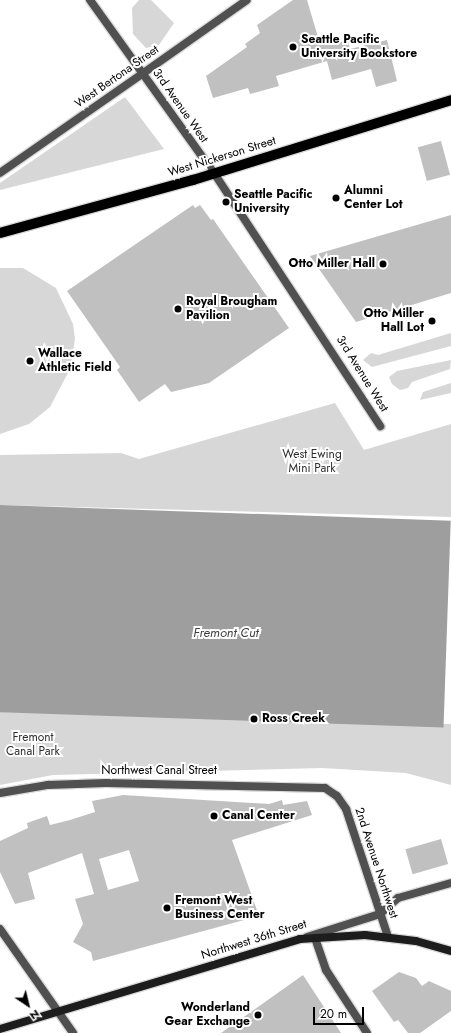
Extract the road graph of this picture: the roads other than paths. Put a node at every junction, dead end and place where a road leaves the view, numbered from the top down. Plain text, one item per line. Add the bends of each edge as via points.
1 (90, 0) edge
2 (247, 0) edge
3 (142, 74) junction
4 (451, 100) edge
5 (0, 173) edge
6 (214, 173) junction
7 (0, 233) edge
8 (380, 426) dead end
9 (318, 786) joint
10 (0, 793) edge
11 (451, 883) edge
12 (380, 914) junction
13 (0, 929) edge
14 (388, 937) junction
15 (315, 938) junction
16 (300, 939) junction
17 (451, 951) edge
18 (58, 1011) junction
19 (0, 1029) edge
20 (73, 1033) edge
21 (367, 1033) edge

1 - 3 street, 3rd Avenue West
2 - 3 street, West Bertona Street
3 - 5 street, West Bertona Street
3 - 6 street, 3rd Avenue West
4 - 6 main road, West Nickerson Street
6 - 7 main road, West Nickerson Street
6 - 8 street, 3rd Avenue West
9 - 10 street, Northwest Canal Street via 100,783 48,785
9 - 12 street, 2nd Avenue Northwest via 334,794 346,808
11 - 12 street, Northwest 36th Street via 398,898
12 - 14 street, 2nd Avenue Northwest
12 - 16 street, Northwest 36th Street
13 - 18 street
14 - 15 main road
14 - 17 main road
15 - 16 main road
15 - 21 street via 326,970
16 - 18 main road, Northwest 36th Street
18 - 19 main road, Northwest 36th Street
18 - 20 street

